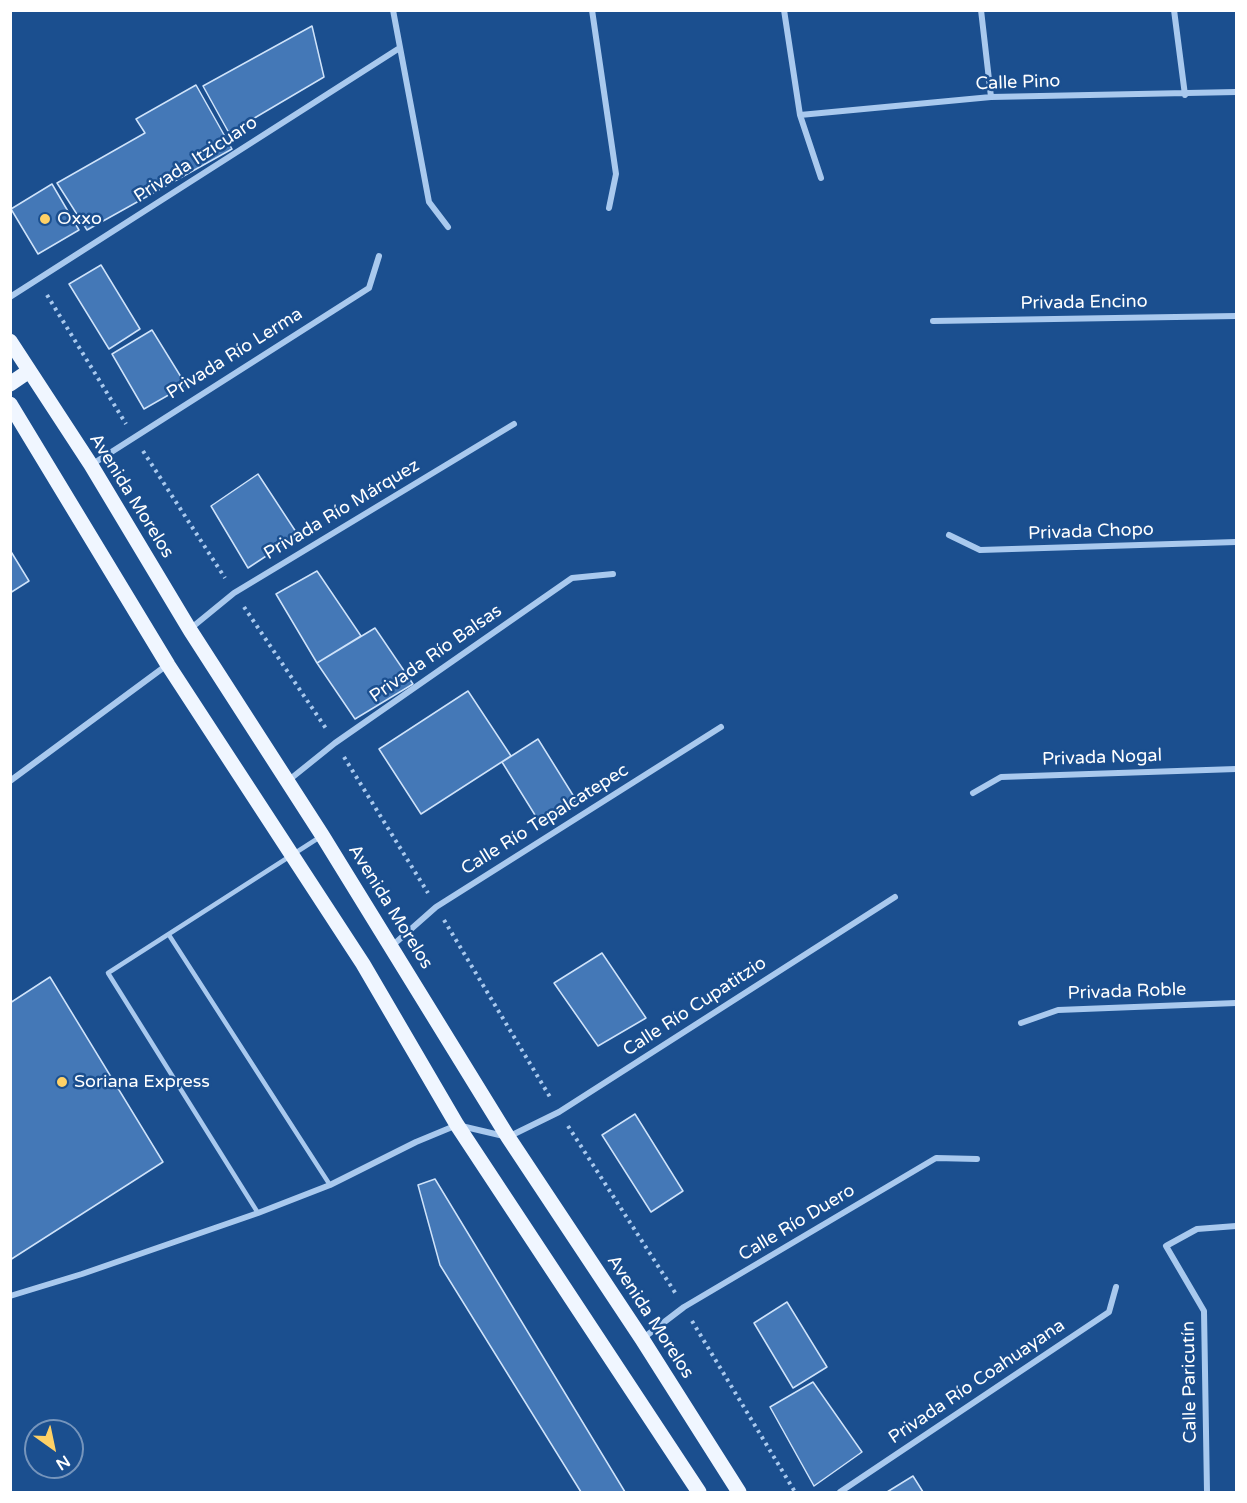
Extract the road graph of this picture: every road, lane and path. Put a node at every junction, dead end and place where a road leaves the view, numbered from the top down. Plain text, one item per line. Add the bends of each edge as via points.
1 (393, 10) edge
2 (592, 10) edge
3 (784, 10) edge
4 (981, 10) edge
5 (1174, 10) edge
6 (398, 49) junction
7 (1236, 92) edge
8 (1185, 95) junction
9 (991, 97) junction
10 (800, 115) junction
11 (821, 178) dead end
12 (609, 208) dead end
13 (448, 227) dead end
14 (379, 256) dead end
15 (37, 279) junction
16 (10, 297) edge
17 (1236, 316) edge
18 (933, 321) dead end
19 (10, 341) edge
20 (29, 371) junction
21 (10, 384) edge
22 (10, 404) edge
23 (514, 424) dead end
24 (133, 435) junction
25 (91, 465) junction
26 (949, 535) dead end
27 (1236, 542) edge
28 (613, 574) dead end
29 (234, 593) junction
30 (190, 630) junction
31 (168, 665) junction
32 (721, 727) dead end
33 (335, 743) junction
34 (1236, 769) edge
35 (10, 781) edge
36 (286, 782) junction
37 (973, 793) dead end
38 (322, 835) junction
39 (294, 855) junction
40 (895, 897) dead end
41 (436, 906) junction
42 (169, 935) junction
43 (391, 946) junction
44 (1236, 1003) edge
45 (1021, 1023) dead end
46 (559, 1112) junction
47 (457, 1125) junction
48 (508, 1137) junction
49 (977, 1159) dead end
50 (330, 1185) junction
51 (258, 1213) junction
52 (1236, 1226) edge
53 (1116, 1287) dead end
54 (10, 1296) edge
55 (684, 1307) junction
56 (642, 1339) junction
57 (699, 1492) edge
58 (739, 1492) edge
59 (795, 1492) edge
60 (840, 1492) edge
61 (1207, 1492) edge

1 - 6 street
2 - 12 street via 616,174
3 - 10 street
4 - 9 street
5 - 8 street
6 - 13 street via 429,202
6 - 15 street, Privada Itzicuaro
7 - 8 street, Calle Pino
8 - 9 street, Calle Pino
9 - 10 street, Calle Pino
10 - 11 street
14 - 24 street, Privada Río Lerma via 369,288
15 - 16 street, Privada Itzicuaro
15 - 24 path
17 - 18 street, Privada Encino
19 - 20 main road, Avenida Morelos
20 - 21 main road
20 - 25 main road, Avenida Morelos
22 - 31 main road
23 - 29 street, Privada Río Márquez
24 - 25 street, Privada Río Lerma
24 - 29 path
25 - 30 main road, Avenida Morelos
26 - 27 street, Privada Chopo via 980,550
28 - 33 street, Privada Río Balsas via 572,578
29 - 30 street, Privada Río Márquez
29 - 33 path
30 - 36 main road, Avenida Morelos
31 - 35 street
31 - 39 main road
32 - 41 street, Calle Río Tepalcatepec
33 - 36 street, Privada Río Balsas
33 - 41 path
34 - 37 street, Privada Nogal via 1001,777
36 - 38 main road, Avenida Morelos
38 - 39 lane
38 - 43 main road, Avenida Morelos
39 - 42 lane
39 - 47 main road
40 - 46 street, Calle Río Cupatitzio
41 - 43 street, Calle Río Tepalcatepec
41 - 46 path
42 - 50 lane
42 - 51 lane via 108,973
43 - 48 main road, Avenida Morelos
44 - 45 street, Privada Roble via 1058,1010
46 - 48 street, Calle Río Cupatitzio
46 - 55 path
47 - 48 street
47 - 50 street
47 - 57 main road
48 - 56 main road, Avenida Morelos
49 - 55 street, Calle Río Duero via 936,1158
50 - 51 street
51 - 54 street
52 - 61 street, Calle Paricutín via 1197,1229 1166,1246 1204,1311
53 - 60 street, Privada Río Coahuayana via 1109,1312
55 - 56 street, Calle Río Duero
55 - 59 path
56 - 58 main road, Avenida Morelos

